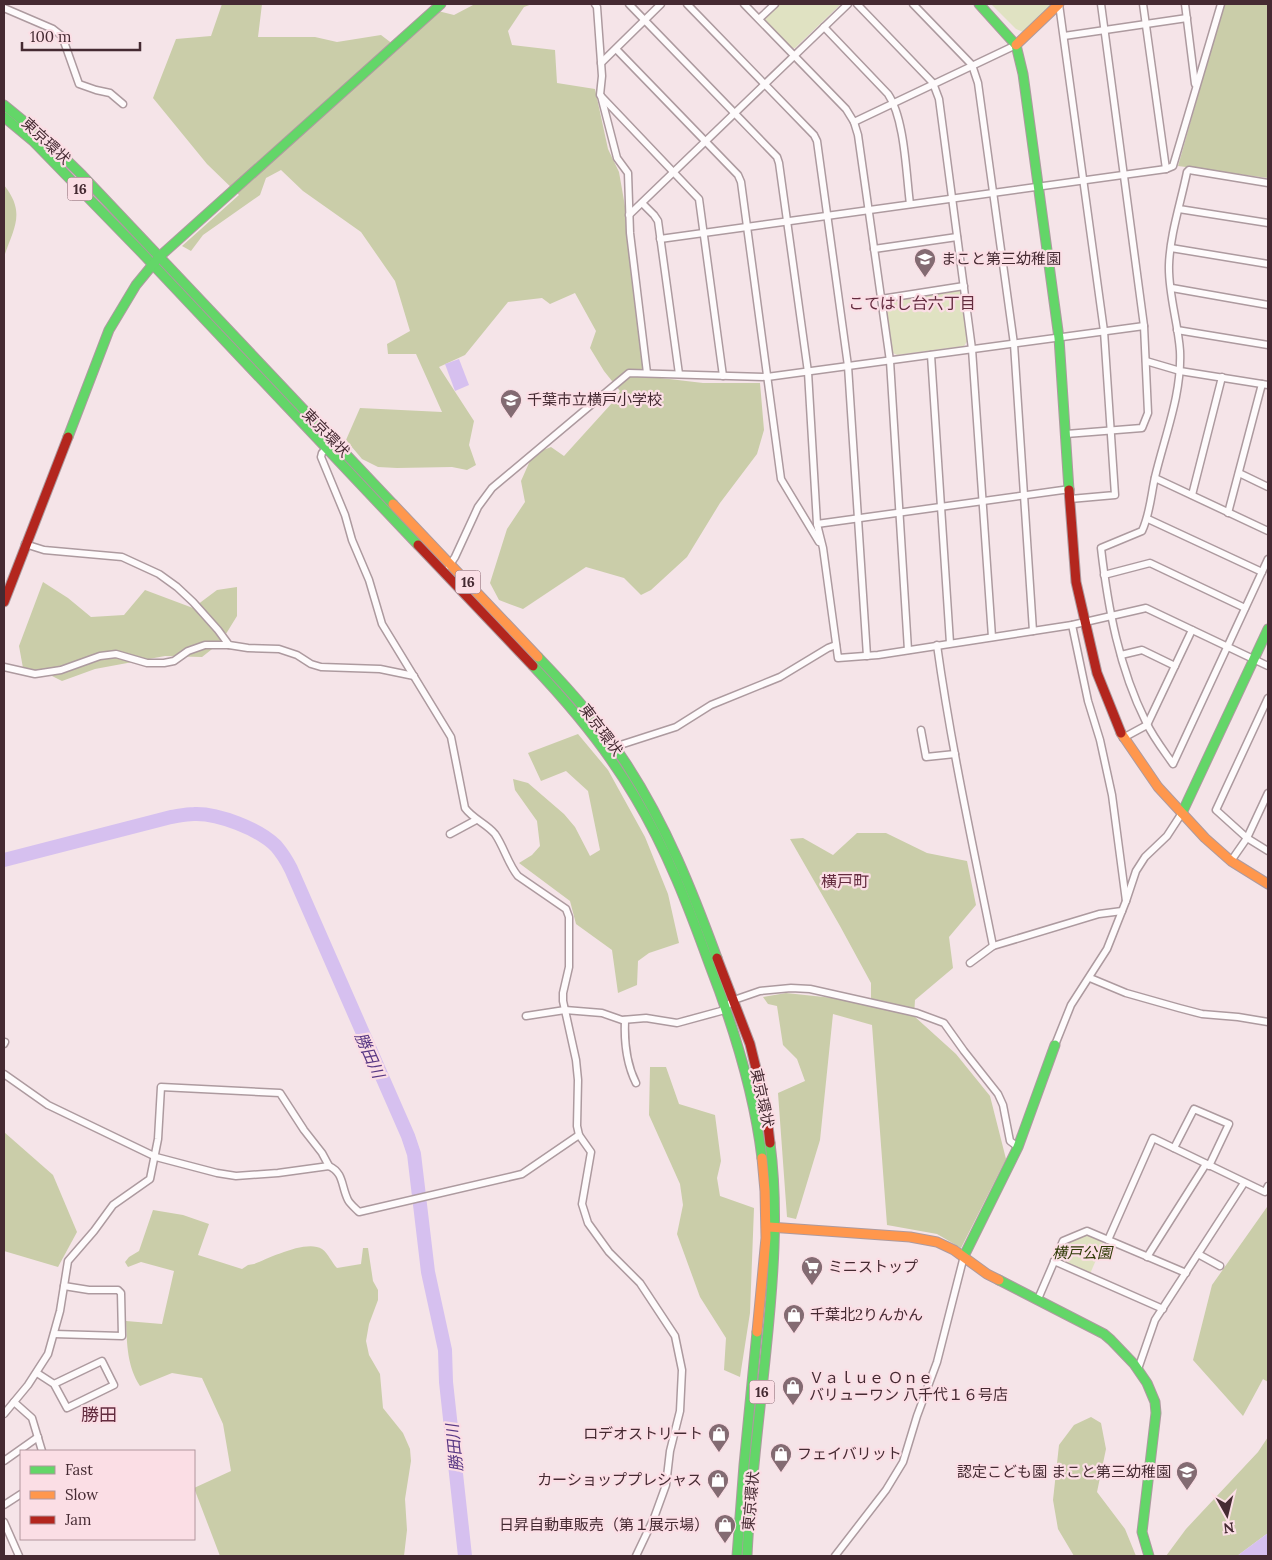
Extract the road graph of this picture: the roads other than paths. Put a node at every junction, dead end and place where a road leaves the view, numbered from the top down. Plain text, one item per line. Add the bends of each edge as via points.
1 (441, 4) edge
2 (595, 4) edge
3 (630, 4) edge
4 (661, 4) edge
5 (687, 4) edge
6 (744, 4) edge
7 (775, 4) edge
8 (848, 4) edge
9 (857, 4) edge
10 (913, 4) edge
11 (979, 4) edge
12 (1059, 4) edge
13 (1100, 4) edge
14 (1143, 4) edge
15 (1185, 4) edge
16 (1221, 4) edge
17 (4, 8) edge
18 (1187, 18) junction
19 (759, 19) junction
20 (645, 20) junction
21 (1146, 24) junction
22 (824, 27) junction
23 (1104, 30) junction
24 (1064, 36) junction
25 (1016, 45) junction
26 (616, 49) junction
27 (794, 56) junction
28 (601, 63) junction
29 (972, 65) junction
30 (933, 83) junction
31 (764, 84) junction
32 (1196, 88) junction
33 (600, 94) junction
34 (894, 103) junction
35 (123, 104) dead end
36 (4, 105) edge
37 (735, 112) junction
38 (4, 117) edge
39 (854, 122) junction
40 (705, 141) junction
41 (1166, 169) junction
42 (674, 172) junction
43 (1124, 175) junction
44 (1083, 180) junction
45 (1268, 183) edge
46 (1038, 187) junction
47 (993, 193) junction
48 (951, 198) junction
49 (642, 203) junction
50 (910, 204) junction
51 (1179, 209) junction
52 (869, 210) junction
53 (629, 215) junction
54 (828, 216) junction
55 (787, 221) junction
56 (1268, 224) edge
57 (747, 227) junction
58 (704, 233) junction
59 (956, 237) junction
60 (660, 239) junction
61 (1171, 248) junction
62 (874, 249) junction
63 (160, 257) junction
64 (1268, 264) edge
65 (152, 265) junction
66 (964, 286) junction
67 (1172, 288) junction
68 (881, 299) junction
69 (1268, 304) edge
70 (1144, 326) junction
71 (1177, 330) junction
72 (1104, 332) junction
73 (1059, 338) junction
74 (1014, 344) junction
75 (1268, 345) edge
76 (972, 349) junction
77 (932, 355) junction
78 (890, 361) junction
79 (1146, 361) junction
80 (848, 366) junction
81 (1180, 371) junction
82 (808, 372) junction
83 (647, 373) junction
84 (679, 374) junction
85 (723, 376) junction
86 (767, 377) junction
87 (1222, 378) junction
88 (1265, 385) edge
89 (1111, 430) junction
90 (1066, 434) junction
91 (334, 441) junction
92 (327, 448) junction
93 (1239, 473) junction
94 (1155, 478) junction
95 (1268, 487) edge
96 (1070, 494) junction
97 (1192, 495) junction
98 (1024, 496) junction
99 (982, 501) junction
100 (942, 507) junction
101 (900, 513) junction
102 (1228, 513) junction
103 (859, 518) junction
104 (1148, 519) junction
105 (817, 524) junction
106 (1268, 531) edge
107 (25, 544) junction
108 (823, 548) junction
109 (1268, 559) edge
110 (451, 564) junction
111 (444, 571) junction
112 (1262, 572) junction
113 (1104, 575) junction
114 (4, 602) edge
115 (1246, 608) junction
116 (1111, 616) junction
117 (1085, 622) junction
118 (1072, 625) junction
119 (1192, 630) junction
120 (1268, 630) edge
121 (1033, 631) junction
122 (992, 637) junction
123 (836, 644) junction
124 (950, 644) junction
125 (937, 645) junction
126 (229, 646) junction
127 (1228, 646) junction
128 (908, 650) junction
129 (1120, 655) junction
130 (867, 656) junction
131 (1254, 659) junction
132 (1175, 666) junction
133 (1268, 666) edge
134 (4, 668) edge
135 (414, 676) junction
136 (1268, 698) edge
137 (1147, 724) junction
138 (921, 730) dead end
139 (1123, 738) junction
140 (614, 747) junction
141 (955, 754) junction
142 (1268, 792) edge
143 (1182, 813) junction
144 (476, 820) junction
145 (450, 834) dead end
146 (1247, 838) junction
147 (1268, 851) edge
148 (1231, 861) junction
149 (1268, 884) edge
150 (1126, 901) junction
151 (1122, 911) junction
152 (994, 946) junction
153 (970, 963) dead end
154 (1090, 978) junction
155 (734, 1000) junction
156 (726, 1007) junction
157 (565, 1010) junction
158 (526, 1016) dead end
159 (625, 1020) junction
160 (1268, 1022) edge
161 (1055, 1045) joint
162 (4, 1074) edge
163 (636, 1083) dead end
164 (580, 1134) junction
165 (1018, 1147) junction
166 (1174, 1148) junction
167 (156, 1157) junction
168 (1208, 1165) junction
169 (329, 1166) junction
170 (1244, 1183) junction
171 (1268, 1186) edge
172 (766, 1227) junction
173 (776, 1227) junction
174 (1108, 1240) junction
175 (1198, 1254) junction
176 (964, 1256) junction
177 (1147, 1256) junction
178 (1054, 1261) junction
179 (1220, 1266) dead end
180 (1186, 1273) junction
181 (64, 1286) junction
182 (1038, 1300) junction
183 (1163, 1309) junction
184 (54, 1334) junction
185 (1138, 1369) junction
186 (37, 1373) junction
187 (54, 1384) junction
188 (14, 1402) junction
189 (4, 1414) edge
190 (38, 1437) junction
191 (42, 1450) edge
192 (4, 1461) edge
193 (20, 1495) edge
194 (4, 1505) edge
195 (4, 1522) edge
196 (19, 1556) edge
197 (636, 1556) edge
198 (737, 1556) edge
199 (746, 1556) edge
200 (835, 1556) edge
201 (1149, 1556) edge

1 - 63 main road
2 - 28 street
3 - 20 street
4 - 20 street
5 - 31 street
6 - 19 street
7 - 19 street
8 - 22 street
9 - 30 street
10 - 29 street
11 - 25 main road
12 - 24 street
12 - 25 main road
13 - 23 street
14 - 21 street
15 - 18 street
16 - 32 street
17 - 35 street via 62,36 79,84 110,93
18 - 21 street
18 - 32 street
19 - 27 street
20 - 26 street
20 - 37 street
21 - 23 street
21 - 41 street
22 - 27 street
22 - 34 street
23 - 24 street
23 - 43 street
24 - 44 street
25 - 29 street
25 - 46 main road
26 - 28 street
26 - 40 street
27 - 31 street
27 - 39 street via 846,109
28 - 33 street
29 - 30 street
29 - 47 street via 978,83
30 - 34 street
30 - 48 street via 939,99
31 - 37 street
31 - 54 street via 817,141
32 - 41 street via 1173,166
33 - 42 street
33 - 53 street via 617,158 628,173
34 - 39 street
34 - 50 street
36 - 63 main road, 東京環状 / 16 via 82,175
37 - 40 street
37 - 55 street via 780,163
38 - 65 main road, 東京環状 / 16 via 33,141
39 - 52 street
40 - 42 street
40 - 57 street via 738,175
41 - 43 street
42 - 49 street
42 - 58 street via 699,199
43 - 44 street
43 - 70 street
44 - 46 street
44 - 72 street
45 - 51 street via 1190,170
46 - 47 street
46 - 73 main road
47 - 48 street
47 - 74 street
48 - 50 street
48 - 59 street
49 - 53 street
49 - 60 street via 658,221
50 - 52 street
51 - 56 street
51 - 61 street
52 - 54 street
52 - 62 street
53 - 83 street
54 - 55 street
54 - 80 street
55 - 57 street
55 - 82 street
57 - 58 street
57 - 86 street
58 - 60 street
58 - 85 street
59 - 62 street
59 - 66 street
60 - 84 street
61 - 64 street
61 - 67 street
62 - 68 street
63 - 65 main road
63 - 91 main road, 東京環状 / 16
65 - 92 main road, 東京環状 / 16
65 - 107 main road via 109,330
66 - 68 street
66 - 76 street
67 - 69 street
67 - 71 street
68 - 78 street
70 - 72 street
70 - 79 street
71 - 75 street
71 - 81 street
72 - 73 street
72 - 89 street
73 - 74 street
73 - 90 main road
74 - 76 street
74 - 98 street
76 - 77 street
76 - 99 street
77 - 78 street
77 - 100 street
78 - 80 street
78 - 101 street
79 - 81 street
79 - 89 street via 1148,413 1142,428
80 - 82 street
80 - 103 street
81 - 87 street
81 - 94 street
82 - 86 street
82 - 105 street
83 - 84 street
83 - 110 street via 629,373 492,488 478,507
84 - 85 street
85 - 86 street
86 - 108 street via 781,479
87 - 88 street
87 - 97 street
88 - 93 street
89 - 90 street
89 - 96 street via 1115,496
90 - 96 main road
91 - 92 street
91 - 110 main road, 東京環状 / 16
92 - 111 main road, 東京環状 / 16
92 - 135 street via 321,457 369,580 382,624
93 - 95 street
93 - 102 street
94 - 97 street
94 - 104 street
96 - 98 street
96 - 117 main road via 1074,566
97 - 102 street
98 - 99 street
98 - 121 street
99 - 100 street
99 - 122 street
100 - 101 street
100 - 124 street
101 - 103 street
101 - 128 street
102 - 106 street
103 - 105 street
103 - 130 street
104 - 112 street
104 - 113 street via 1142,531 1101,548
105 - 108 street
107 - 114 main road
107 - 126 street via 44,550 122,556 159,574 193,602
108 - 123 street
109 - 112 street
110 - 111 street
110 - 140 main road, 東京環状 / 16 via 576,697
111 - 156 main road, 東京環状 / 16 via 568,703 613,761 680,885
112 - 115 street
113 - 115 street via 1150,563
113 - 116 street
115 - 127 street
116 - 117 street
116 - 119 street via 1146,608
116 - 129 street
117 - 118 street
117 - 139 main road via 1103,691
118 - 121 street
118 - 150 street via 1112,795
119 - 127 street
119 - 132 street
120 - 131 main road
121 - 122 street
122 - 124 street
123 - 130 street via 838,658
123 - 140 street via 780,677 711,705 676,727
124 - 125 street
125 - 128 street
125 - 141 street
126 - 134 street via 205,645 164,663 147,663 116,654 35,674
126 - 135 street via 279,649 321,667 380,669
127 - 131 street
127 - 137 street via 1173,764
128 - 130 street
129 - 132 street via 1142,650
129 - 137 street
131 - 133 street
131 - 143 main road
132 - 137 street
135 - 144 street via 451,737 465,808
136 - 146 street via 1216,810
137 - 139 street
138 - 141 street via 926,757
139 - 143 main road via 1158,787
140 - 155 main road, 東京環状 / 16 via 645,794 676,853
141 - 152 street
142 - 146 street
143 - 148 main road
143 - 150 street via 1167,836 1144,857
144 - 145 street
144 - 157 street via 495,834 518,876 566,909 569,917 569,967 563,993
146 - 147 street
146 - 148 street
148 - 149 main road
150 - 151 street
151 - 152 street via 1099,914
151 - 154 street via 1107,949
152 - 153 street
154 - 160 street via 1126,994 1194,1012
154 - 161 street via 1071,1005
155 - 156 street
155 - 165 street via 760,991 810,989 917,1013 944,1023 998,1094 1010,1141
155 - 173 main road, 東京環状 / 16 via 750,1044 766,1109 774,1171
156 - 159 street via 677,1024 646,1018
156 - 172 main road, 東京環状 / 16 via 748,1076 759,1126 765,1174
157 - 158 street
157 - 159 street via 602,1013
157 - 164 street via 576,1060 577,1126
159 - 163 street via 626,1057
161 - 165 main road
162 - 167 street via 48,1105
164 - 169 street via 522,1174 359,1212 348,1201 336,1169
164 - 197 street via 591,1152 582,1204 588,1223 609,1252 640,1284 674,1336 682,1370 680,1410 666,1485
165 - 176 main road
166 - 168 street
166 - 168 street via 1194,1109 1229,1124
166 - 174 street via 1153,1138
167 - 169 street via 236,1176 278,1174
167 - 169 street via 161,1087 280,1093
167 - 181 street via 150,1179 113,1205 68,1261
168 - 170 street
168 - 177 street
170 - 171 street via 1265,1192
170 - 175 street
172 - 173 main road
172 - 198 main road, 東京環状 / 16
173 - 176 main road via 910,1237 937,1242
173 - 199 main road, 東京環状 / 16
174 - 177 street
174 - 178 street via 1087,1231 1064,1241
175 - 179 street
175 - 180 street
176 - 182 main road via 987,1274
176 - 200 street via 937,1362 903,1462 886,1490
177 - 180 street
178 - 182 street
178 - 183 street
180 - 183 street
181 - 184 street
181 - 184 street via 118,1290 121,1293 122,1336
182 - 185 main road via 1104,1334
183 - 185 street via 1155,1320
184 - 186 street
185 - 201 main road via 1149,1386 1156,1417 1142,1532
186 - 187 street
186 - 188 street
187 - 187 street via 67,1408 114,1385 102,1362
188 - 189 street
188 - 190 street via 32,1418
190 - 191 street
190 - 192 street
193 - 194 street
195 - 196 street

